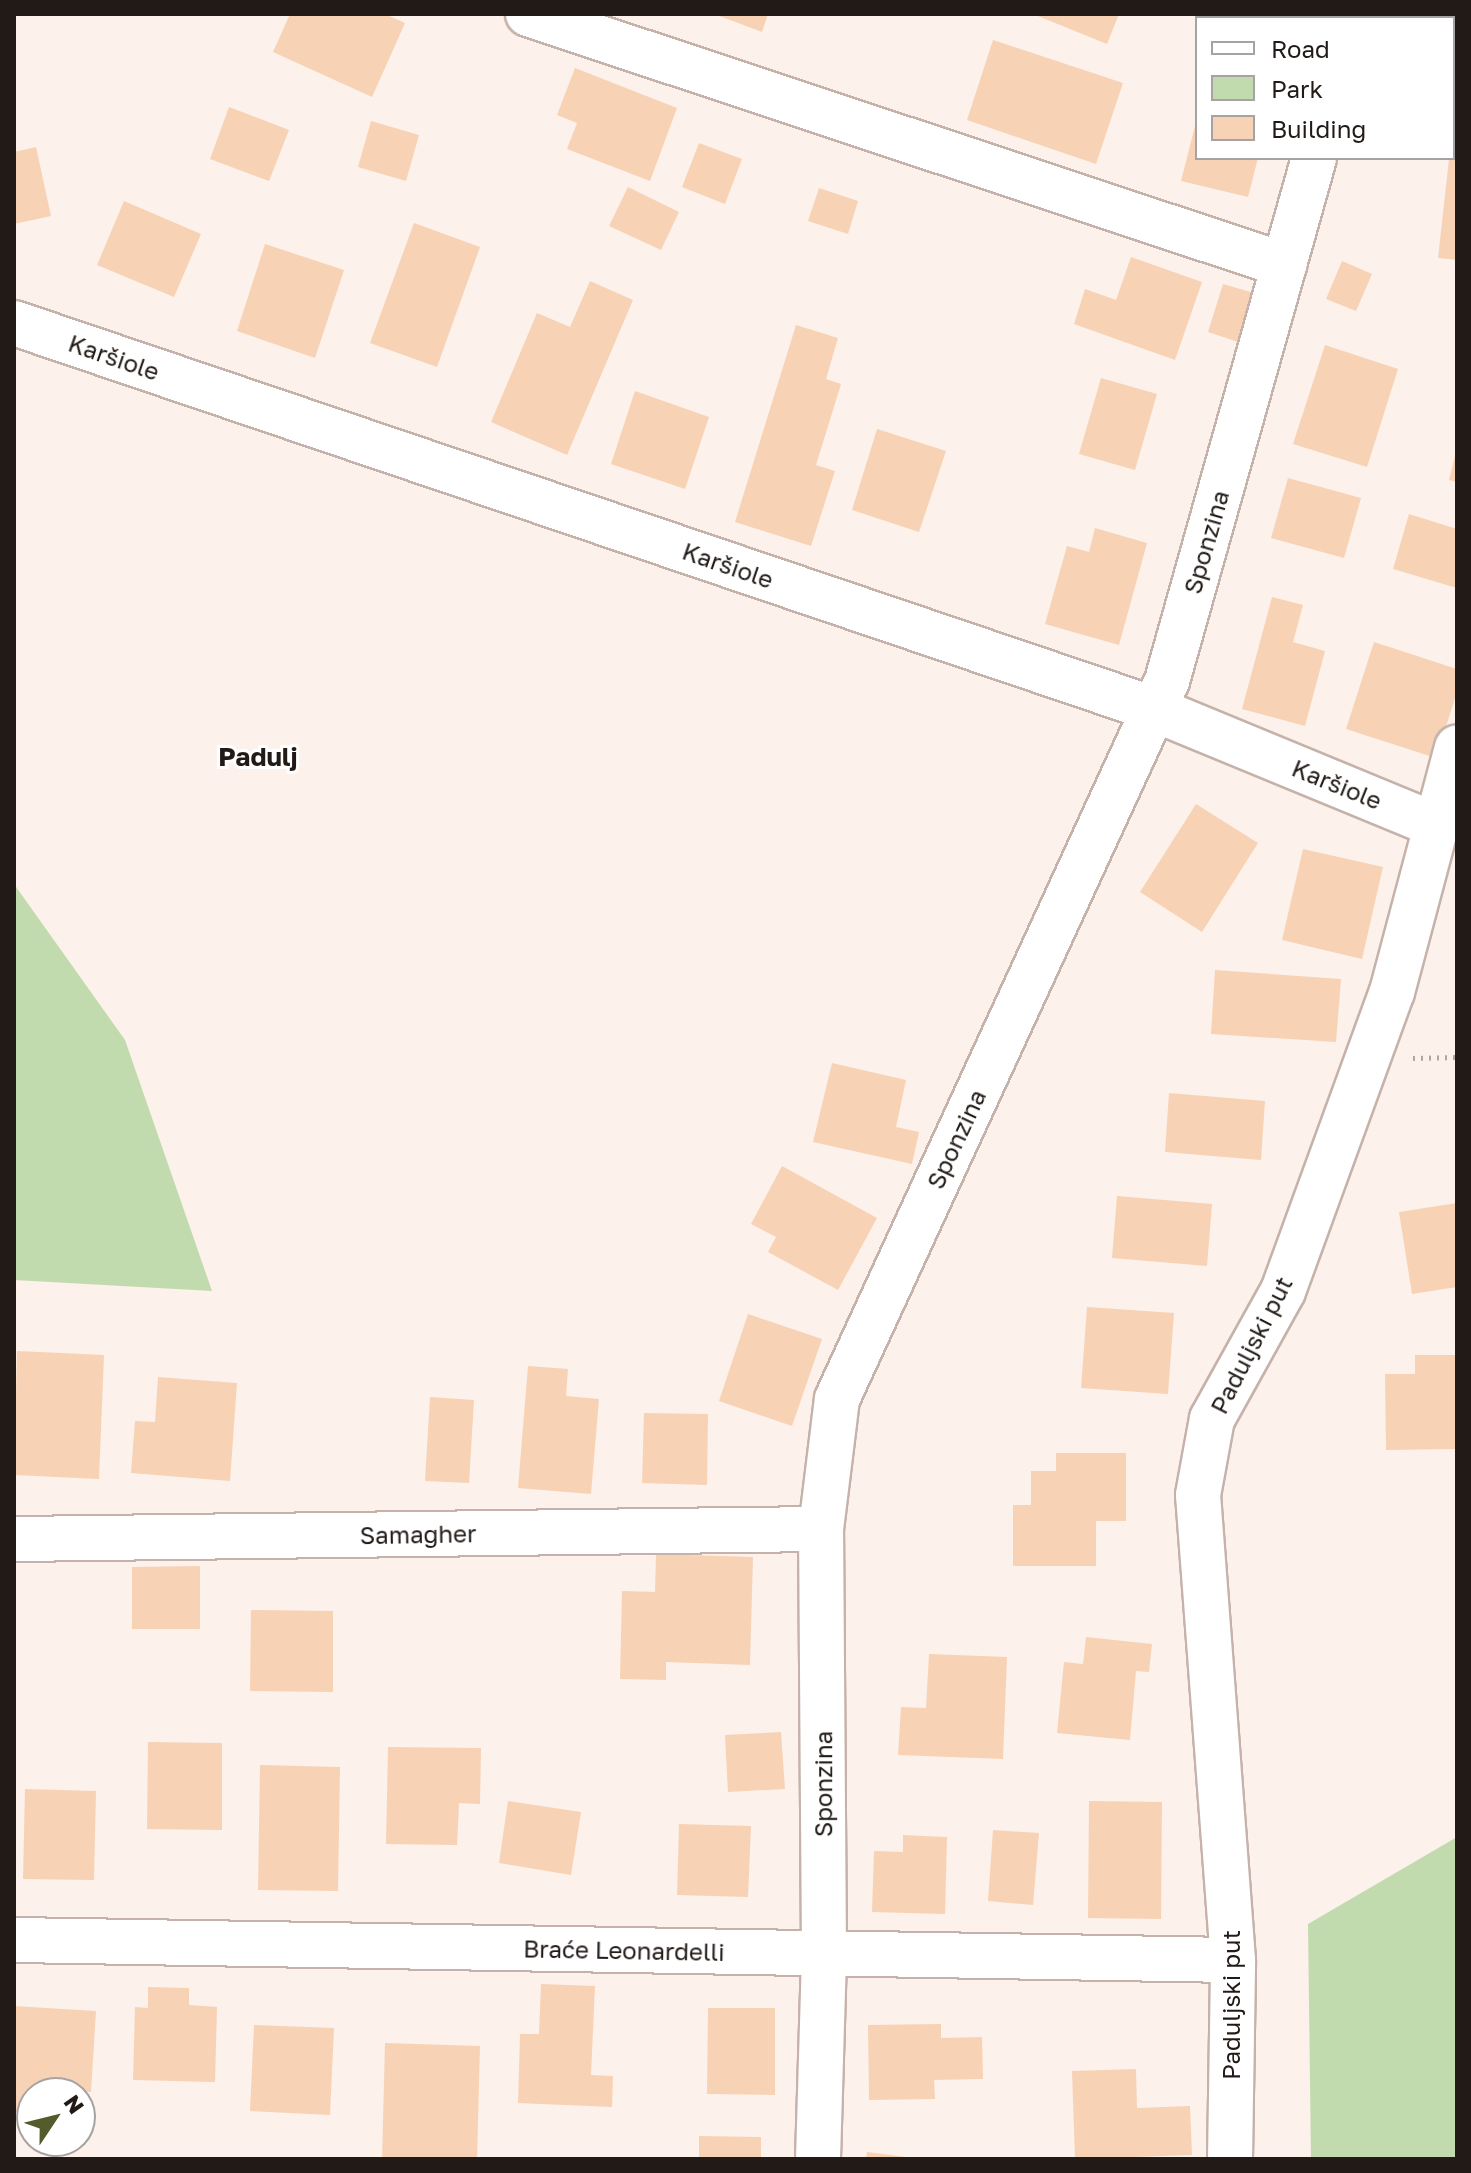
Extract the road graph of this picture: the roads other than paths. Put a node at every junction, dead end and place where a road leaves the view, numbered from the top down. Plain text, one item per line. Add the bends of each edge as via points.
1 (528, 14) edge
2 (1313, 160) edge
3 (1284, 265) junction
4 (14, 323) edge
5 (1154, 709) junction
6 (1457, 747) edge
7 (1435, 825) junction
8 (821, 1529) junction
9 (14, 1539) edge
10 (14, 1940) edge
11 (824, 1953) junction
12 (1233, 1960) junction
13 (818, 2159) edge
14 (1230, 2159) edge

1 - 3 street
2 - 3 street, Sponzina
3 - 5 street, Sponzina via 1167,681
4 - 5 street, Karšiole
5 - 7 street, Karšiole
5 - 8 street, Sponzina via 837,1399
6 - 7 street, Paduljski put
7 - 12 street, Paduljski put via 1392,992 1283,1291 1212,1419 1206,1449 1198,1495
8 - 9 street, Samagher
8 - 11 street, Sponzina
10 - 11 street, Braće Leonardelli
11 - 12 street, Braće Leonardelli
11 - 13 street, Sponzina
12 - 14 street, Paduljski put

